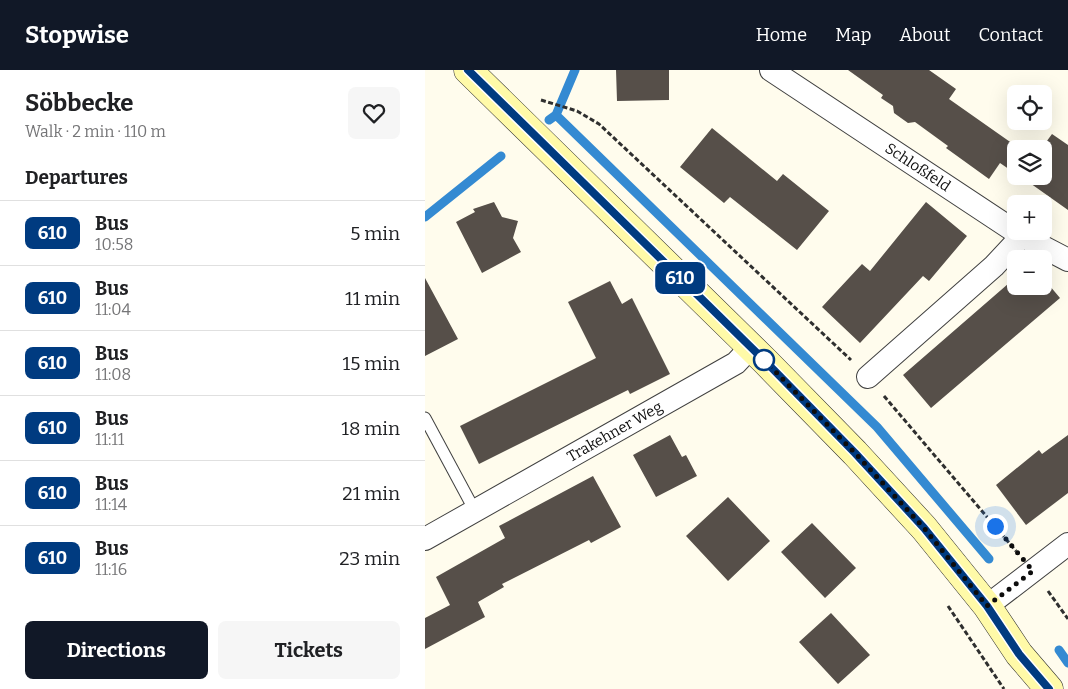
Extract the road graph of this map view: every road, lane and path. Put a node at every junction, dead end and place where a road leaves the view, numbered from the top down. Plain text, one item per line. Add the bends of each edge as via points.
1 (468, 70) edge
2 (771, 70) edge
3 (547, 101) dead end
4 (1007, 226) edge
5 (1018, 240) edge
6 (1030, 240) edge
7 (1068, 260) edge
8 (751, 347) junction
9 (868, 377) junction
10 (425, 418) edge
11 (475, 511) junction
12 (425, 538) edge
13 (1068, 544) edge
14 (1033, 571) junction
15 (987, 606) junction
16 (1068, 619) edge
17 (1049, 689) edge

1 - 8 street
2 - 4 street, Schloßfeld
3 - 9 path via 577,111 599,124
5 - 9 street via 994,266
6 - 7 street, Schloßfeld
8 - 11 street, Trakehner Weg via 737,363
8 - 15 street via 924,528
9 - 14 path
10 - 11 lane
11 - 12 street, Trakehner Weg
13 - 14 street
14 - 15 street
14 - 16 path
15 - 17 street via 1019,654

